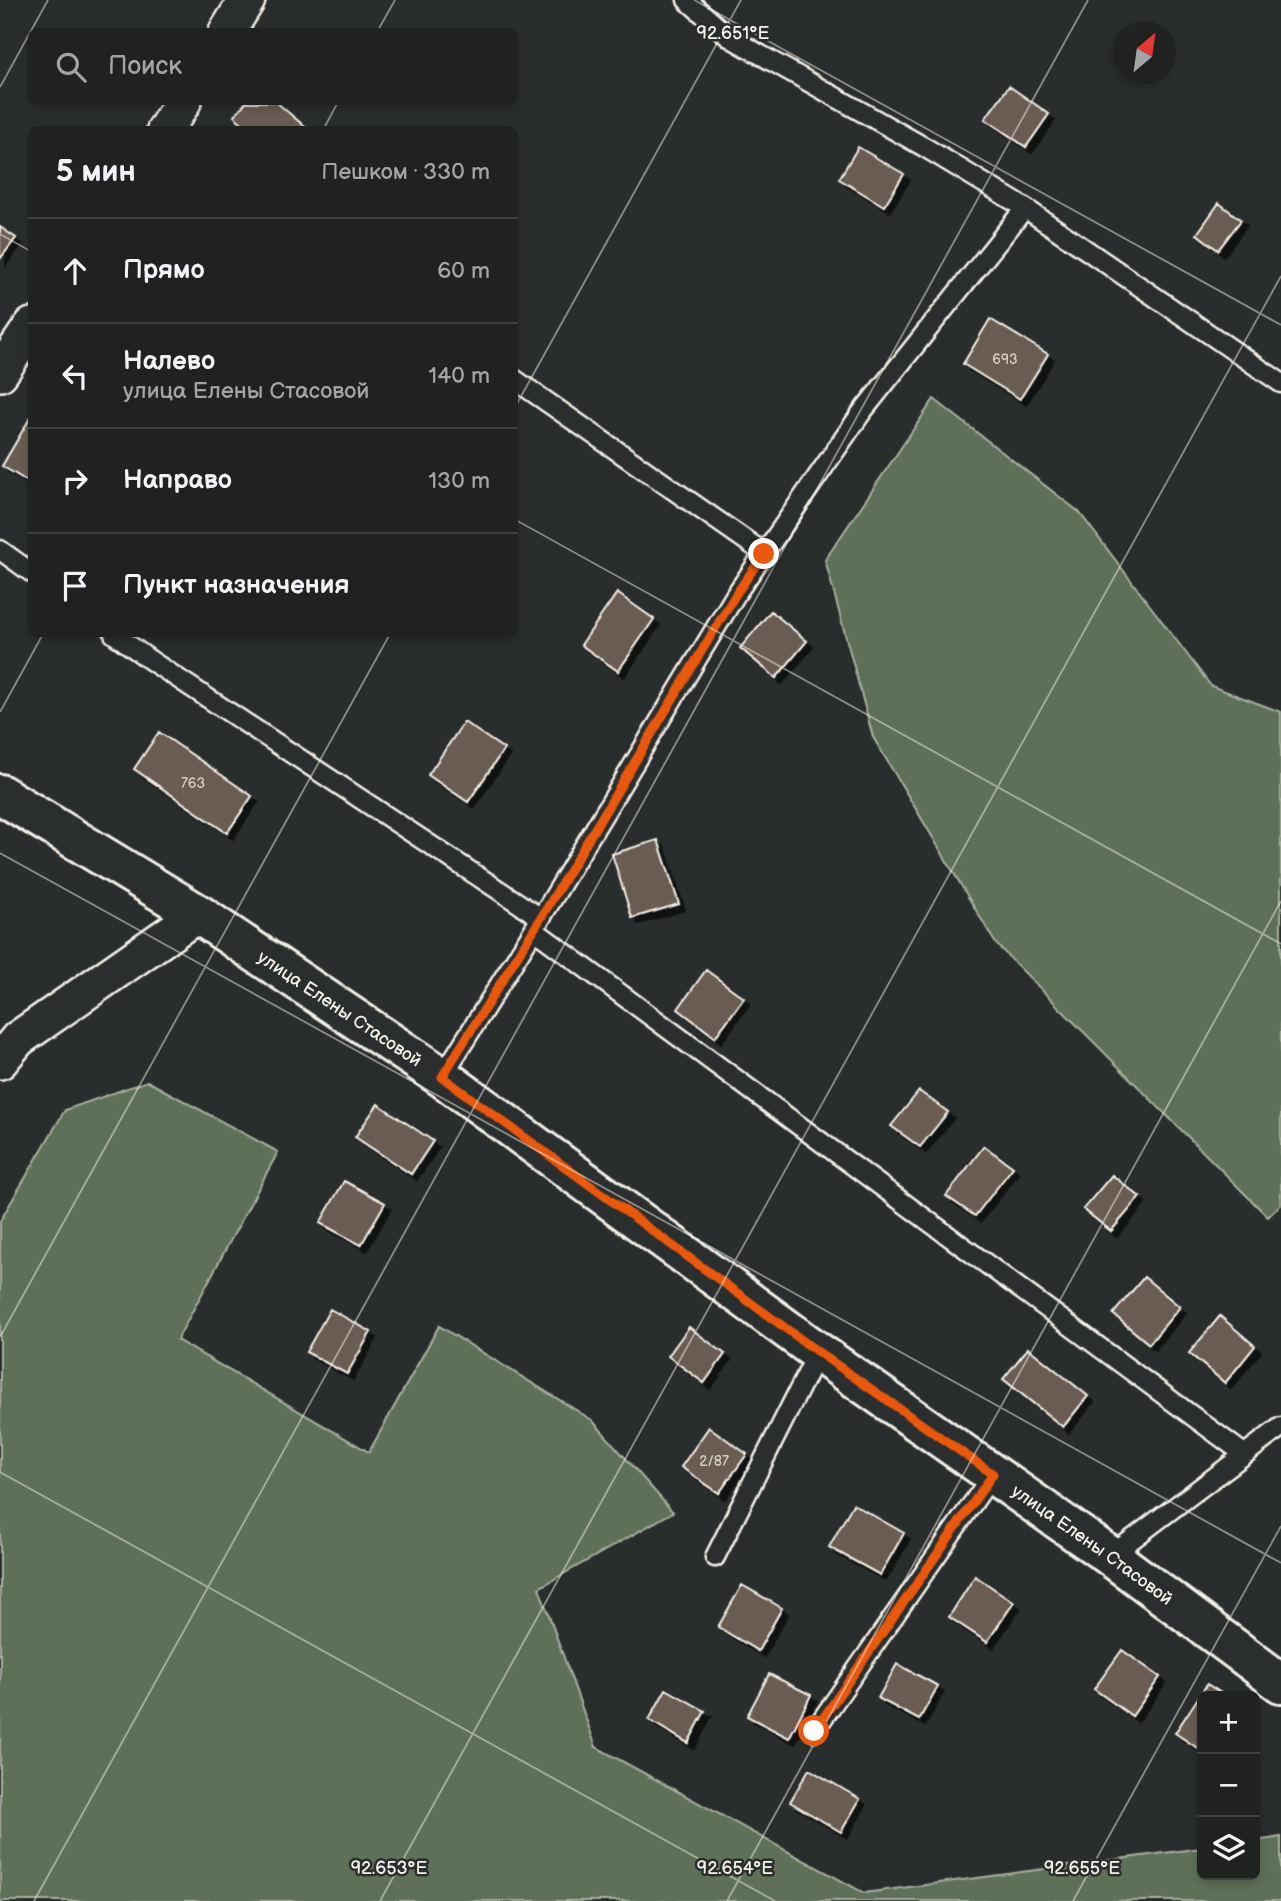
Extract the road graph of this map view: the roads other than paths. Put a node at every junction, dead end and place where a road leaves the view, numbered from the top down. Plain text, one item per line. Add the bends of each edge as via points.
1 (247, 0) edge
2 (687, 0) edge
3 (230, 28) edge
4 (181, 105) edge
5 (168, 126) edge
6 (1025, 208) junction
7 (28, 332) edge
8 (0, 373) edge
9 (518, 382) edge
10 (1281, 383) edge
11 (0, 550) edge
12 (764, 554) junction
13 (28, 570) edge
14 (118, 637) edge
15 (0, 794) edge
16 (198, 914) junction
17 (538, 924) junction
18 (0, 1061) edge
19 (442, 1077) junction
20 (818, 1352) junction
21 (1281, 1427) edge
22 (1244, 1454) junction
23 (993, 1474) junction
24 (1110, 1556) junction
25 (715, 1557) dead end
26 (1281, 1682) edge
27 (814, 1731) dead end

1 - 3 street
2 - 6 lane via 729,37
4 - 5 street
6 - 10 lane
6 - 12 lane via 862,412
7 - 8 street
9 - 12 lane
11 - 13 lane
12 - 17 lane
14 - 17 lane
15 - 16 main road, улица Елены Стасовой
16 - 18 street via 18,1039
16 - 19 main road, улица Елены Стасовой
17 - 19 lane
17 - 22 lane
19 - 20 main road, улица Елены Стасовой
20 - 23 main road, улица Елены Стасовой
20 - 25 lane
21 - 22 lane
22 - 24 lane
23 - 24 main road, улица Елены Стасовой
23 - 27 lane
24 - 26 main road, улица Елены Стасовой

